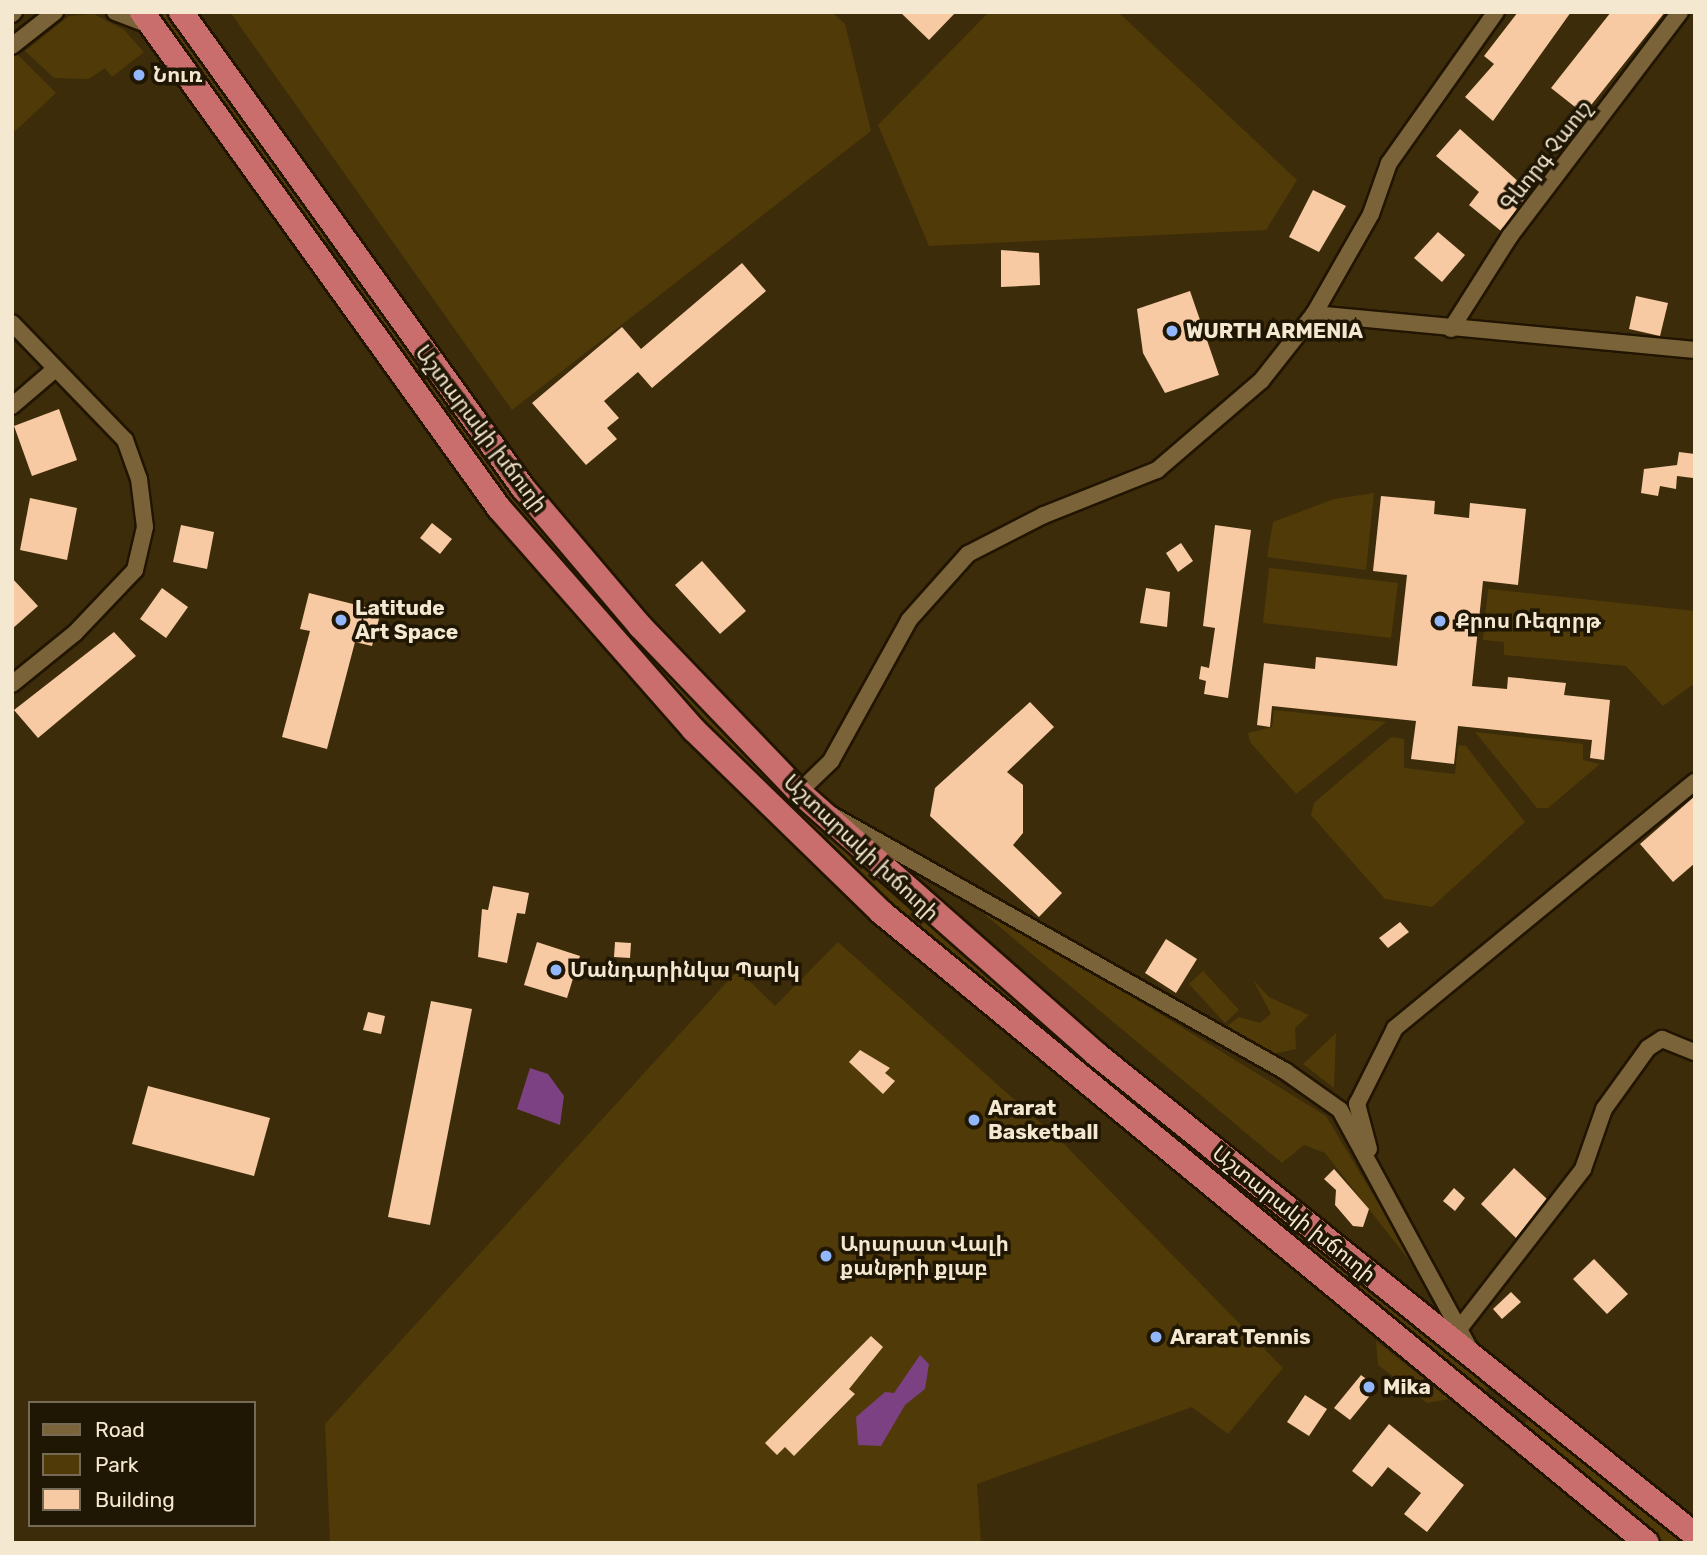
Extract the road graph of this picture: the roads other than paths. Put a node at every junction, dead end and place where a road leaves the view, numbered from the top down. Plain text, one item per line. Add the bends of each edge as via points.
1 (55, 12) edge
2 (115, 12) edge
3 (181, 12) edge
4 (1496, 12) edge
5 (1680, 12) edge
6 (147, 19) edge
7 (12, 46) edge
8 (353, 258) junction
9 (328, 278) junction
10 (1314, 314) junction
11 (12, 323) edge
12 (1451, 329) junction
13 (1695, 350) edge
14 (53, 371) junction
15 (12, 406) edge
16 (12, 684) edge
17 (1695, 782) edge
18 (799, 792) junction
19 (820, 812) junction
20 (1695, 1052) edge
21 (1376, 1175) junction
22 (1459, 1329) junction
23 (1478, 1364) junction
24 (1522, 1399) junction
25 (1504, 1425) junction
26 (1695, 1535) edge
27 (1647, 1543) edge

1 - 7 street
2 - 6 street
3 - 8 highway, Աշտարակի խճուղի
4 - 10 street via 1389,163 1371,214
5 - 12 street, Գևորգ Չաուշ via 1510,236
6 - 9 highway, Աշտարակի խճուղի
8 - 9 highway
8 - 18 highway, Աշտարակի խճուղի via 523,488 640,626
9 - 25 highway, Աշտարակի խճուղի via 533,549 649,683 780,817 1076,1079
10 - 12 street
10 - 18 street via 1261,381 1157,470 1044,515 968,554 909,620 831,761
11 - 14 street
12 - 13 street
14 - 15 street
14 - 16 street via 125,440 139,480 145,527 135,570 75,633
17 - 21 street via 1395,1028 1357,1104
18 - 19 highway, Աշտարակի խճուղի
19 - 21 street via 858,825 1285,1070 1340,1110
19 - 23 highway, Աշտարակի խճուղի via 1097,1054
20 - 22 street via 1662,1039 1648,1048 1604,1109 1583,1169
21 - 22 street
22 - 23 street
23 - 24 highway, Աշտարակի խճուղի
24 - 25 highway
24 - 26 highway, Աշտարակի խճուղի
25 - 27 highway, Աշտարակի խճուղի

